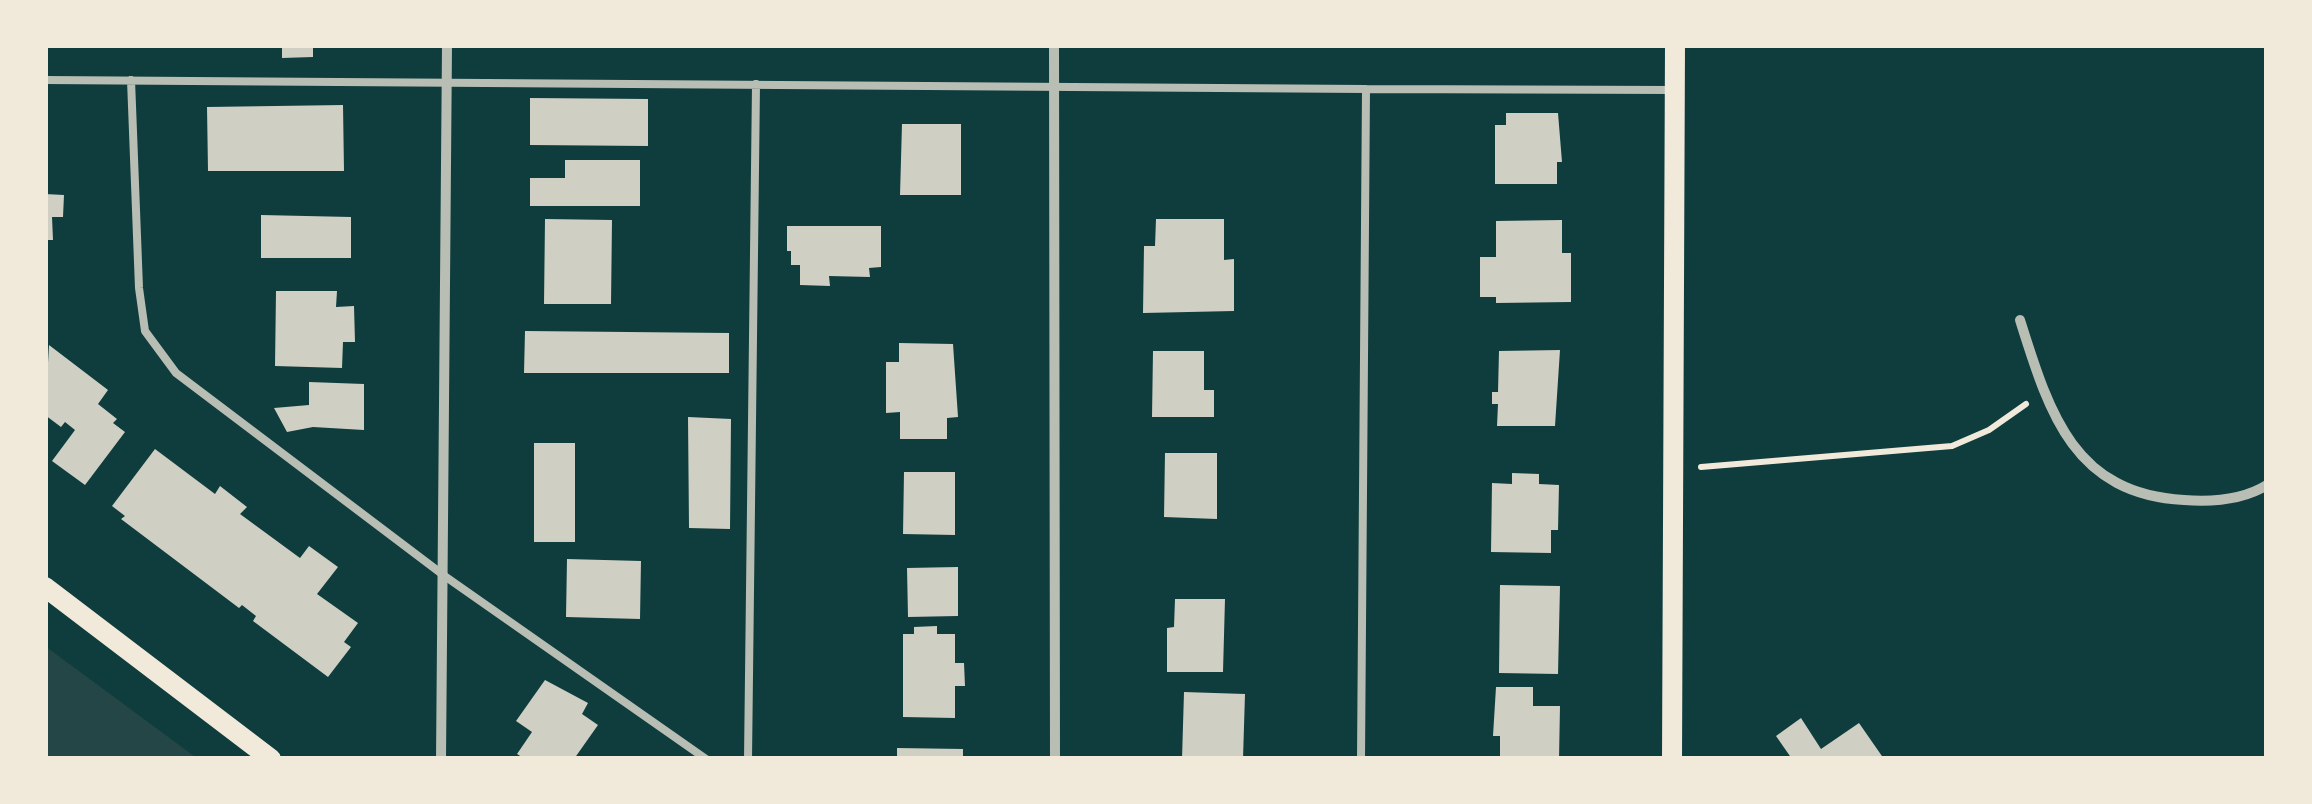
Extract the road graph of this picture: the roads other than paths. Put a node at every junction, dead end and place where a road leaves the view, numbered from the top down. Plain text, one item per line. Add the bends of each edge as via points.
1 (446, 45) edge
2 (1054, 45) edge
3 (1675, 45) edge
4 (45, 80) edge
5 (131, 80) junction
6 (446, 83) junction
7 (756, 84) junction
8 (1054, 86) junction
9 (1366, 89) junction
10 (1675, 90) junction
11 (2020, 320) dead end
12 (2267, 485) edge
13 (446, 578) junction
14 (45, 587) edge
15 (271, 759) edge
16 (441, 759) edge
17 (706, 759) edge
18 (748, 759) edge
19 (1055, 759) edge
20 (1361, 759) edge
21 (1672, 759) edge

1 - 6 street
2 - 8 street
3 - 10 main road
4 - 5 lane
5 - 6 lane
5 - 13 lane via 145,332 176,373
6 - 7 lane
6 - 13 street
7 - 8 lane
7 - 18 lane
8 - 9 lane
8 - 19 street
9 - 10 lane
9 - 20 lane
10 - 21 main road
11 - 12 street via 2043,392 2070,444 2106,480 2154,499 2214,502
13 - 16 street
13 - 17 lane
14 - 15 main road

